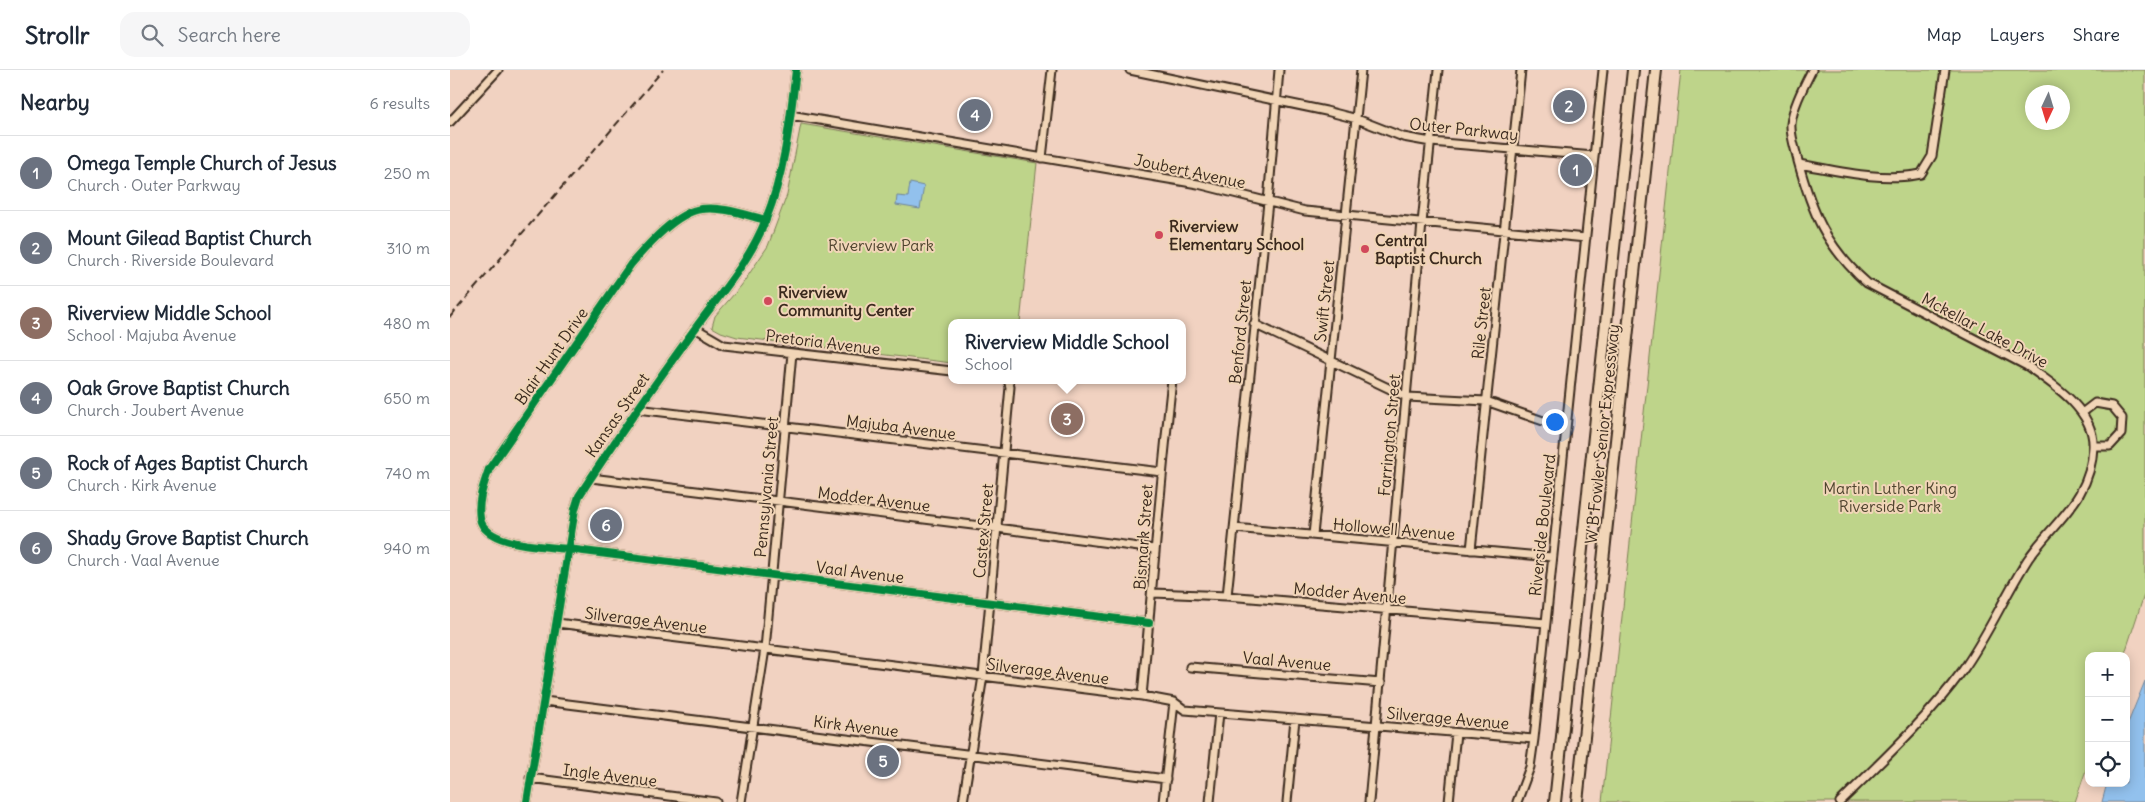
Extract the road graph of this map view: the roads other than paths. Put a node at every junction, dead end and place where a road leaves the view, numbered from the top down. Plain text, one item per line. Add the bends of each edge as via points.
1 (498, 70) edge
2 (796, 70) edge
3 (1052, 70) edge
4 (1130, 70) edge
5 (1279, 70) edge
6 (1361, 70) edge
7 (1438, 70) edge
8 (1521, 70) edge
9 (1603, 70) edge
10 (1633, 70) edge
11 (1656, 70) edge
12 (1812, 70) edge
13 (1945, 70) edge
14 (1276, 100) junction
15 (790, 115) junction
16 (1356, 119) junction
17 (450, 122) edge
18 (1431, 142) junction
19 (1513, 149) junction
20 (1594, 156) junction
21 (1042, 158) junction
22 (1799, 164) junction
23 (1268, 202) junction
24 (1347, 216) junction
25 (766, 220) junction
26 (1422, 223) junction
27 (1504, 230) junction
28 (1586, 238) junction
29 (1254, 324) junction
30 (695, 328) junction
31 (792, 353) junction
32 (1332, 361) junction
33 (948, 371) edge
34 (1010, 384) edge
35 (1172, 384) edge
36 (1407, 397) junction
37 (1486, 401) junction
38 (638, 410) junction
39 (2082, 413) junction
40 (786, 427) junction
41 (1566, 429) junction
42 (2094, 446) junction
43 (1004, 454) junction
44 (1162, 472) junction
45 (591, 478) junction
46 (779, 501) junction
47 (997, 528) junction
48 (1234, 528) junction
49 (1313, 535) junction
50 (1393, 543) junction
51 (568, 549) junction
52 (1154, 549) junction
53 (1470, 550) junction
54 (1552, 557) junction
55 (772, 574) junction
56 (1152, 593) junction
57 (1227, 596) junction
58 (990, 602) junction
59 (1388, 610) junction
60 (557, 623) junction
61 (1149, 623) junction
62 (1546, 623) junction
63 (765, 649) junction
64 (1190, 667) dead end
65 (983, 676) junction
66 (1381, 682) junction
67 (1142, 696) junction
68 (544, 701) junction
69 (1174, 702) junction
70 (1219, 713) junction
71 (1295, 719) junction
72 (1377, 726) junction
73 (753, 728) junction
74 (1456, 733) junction
75 (1534, 739) junction
76 (971, 754) junction
77 (530, 778) junction
78 (1166, 779) junction
79 (527, 802) edge
80 (716, 802) edge
81 (741, 802) edge
82 (963, 802) edge
83 (1163, 802) edge
84 (1210, 802) edge
85 (1287, 802) edge
86 (1369, 802) edge
87 (1449, 802) edge
88 (1517, 802) edge
89 (1555, 802) edge
90 (1577, 802) edge
91 (1840, 802) edge

1 - 17 street
2 - 15 street, Kansas Street
3 - 21 street
4 - 14 street, Outer Parkway
5 - 14 street, Benford Street
6 - 16 street, Swift Street
7 - 18 street, Farrington Street
8 - 19 street, Rile Street
9 - 20 street, Riverside Boulevard
10 - 89 highway, W B Fowler Senior Expressway
11 - 90 highway, W B Fowler Senior Expressway
12 - 22 street, Mckellar Lake Drive via 1791,124
13 - 22 street via 1932,156 1921,174 1904,177 1862,174
14 - 16 street, Outer Parkway
14 - 23 street, Benford Street
15 - 21 street, Joubert Avenue
15 - 25 street, Kansas Street via 778,184
16 - 18 street, Outer Parkway via 1403,137
16 - 24 street, Swift Street
18 - 19 street, Outer Parkway
18 - 26 street, Farrington Street
19 - 20 street, Outer Parkway
19 - 27 street, Rile Street
20 - 28 street, Riverside Boulevard
21 - 23 street, Joubert Avenue via 1198,184
22 - 39 street, Mckellar Lake Drive via 1808,198 1826,236 1849,267 1867,282 2027,366 2051,382
23 - 24 street, Joubert Avenue
23 - 29 street, Benford Street
24 - 26 street, Joubert Avenue
24 - 32 street, Swift Street
25 - 30 street, Kansas Street via 750,253
25 - 51 street, Blair Hunt Drive via 715,209 699,209 680,218 648,244 489,469 480,497 480,518 486,531 498,539
26 - 27 street, Joubert Avenue
26 - 36 street, Farrington Street
27 - 28 street, Joubert Avenue
27 - 37 street, Rile Street
28 - 41 street, Riverside Boulevard
29 - 32 street
29 - 48 street, Benford Street
30 - 31 street, Pretoria Avenue via 724,345
30 - 38 street, Kansas Street
31 - 33 street, Pretoria Avenue
31 - 40 street, Pennsylvania Street
32 - 36 street
32 - 49 street, Swift Street
34 - 43 street, Castex Street
35 - 44 street, Bismark Street
36 - 37 street
36 - 50 street, Farrington Street
37 - 41 street
37 - 53 street, Rile Street
38 - 40 street, Majuba Avenue
38 - 45 street, Kansas Street
39 - 42 street, Mckellar Lake Drive
39 - 42 street via 2095,404 2112,406 2122,418 2121,434 2110,446
40 - 43 street, Majuba Avenue
40 - 46 street, Pennsylvania Street
41 - 54 street, Riverside Boulevard
42 - 91 street, Mckellar Lake Drive via 2086,483 2074,504 2029,558 1963,669 1921,722
43 - 44 street, Majuba Avenue
43 - 47 street, Castex Street
44 - 52 street, Bismark Street
45 - 46 street, Modder Avenue
45 - 51 street, Kansas Street via 575,509
46 - 47 street, Modder Avenue
46 - 55 street, Pennsylvania Street
47 - 52 street, Modder Avenue
47 - 58 street, Castex Street
48 - 49 street, Hollowell Avenue
48 - 57 street, Benford Street
49 - 50 street, Hollowell Avenue
50 - 53 street, Hollowell Avenue
50 - 59 street, Farrington Street
51 - 55 street, Vaal Avenue
51 - 60 street, Kansas Street
52 - 56 street, Bismark Street
53 - 54 street, Hollowell Avenue
54 - 62 street, Riverside Boulevard
55 - 58 street, Vaal Avenue
55 - 63 street, Pennsylvania Street
56 - 57 street, Modder Avenue
56 - 61 street, Bismark Street
57 - 59 street, Modder Avenue
58 - 61 street, Vaal Avenue
58 - 65 street, Castex Street
59 - 62 street, Modder Avenue
59 - 66 street, Farrington Street
60 - 63 street, Silverage Avenue
60 - 68 street, Kansas Street
61 - 67 street, Bismark Street
62 - 75 street, Riverside Boulevard
63 - 65 street, Silverage Avenue
63 - 73 street, Pennsylvania Street
64 - 66 street, Vaal Avenue
65 - 67 street, Silverage Avenue
65 - 76 street, Castex Street
66 - 72 street, Farrington Street
67 - 69 street, Silverage Avenue
68 - 73 street, Kirk Avenue
68 - 77 street, Kansas Street
69 - 70 street, Silverage Avenue via 1185,710
69 - 78 street
70 - 71 street, Silverage Avenue
70 - 84 street
71 - 72 street, Silverage Avenue
71 - 85 street
72 - 74 street, Silverage Avenue
72 - 86 street, Farrington Street
73 - 76 street, Kirk Avenue
73 - 81 street, Pennsylvania Street
74 - 75 street, Silverage Avenue
74 - 87 street
75 - 88 street, Riverside Boulevard via 1530,768
76 - 78 street, Kirk Avenue
76 - 82 street, Castex Street
77 - 79 street, Kansas Street
77 - 80 street, Ingle Avenue
78 - 83 street

